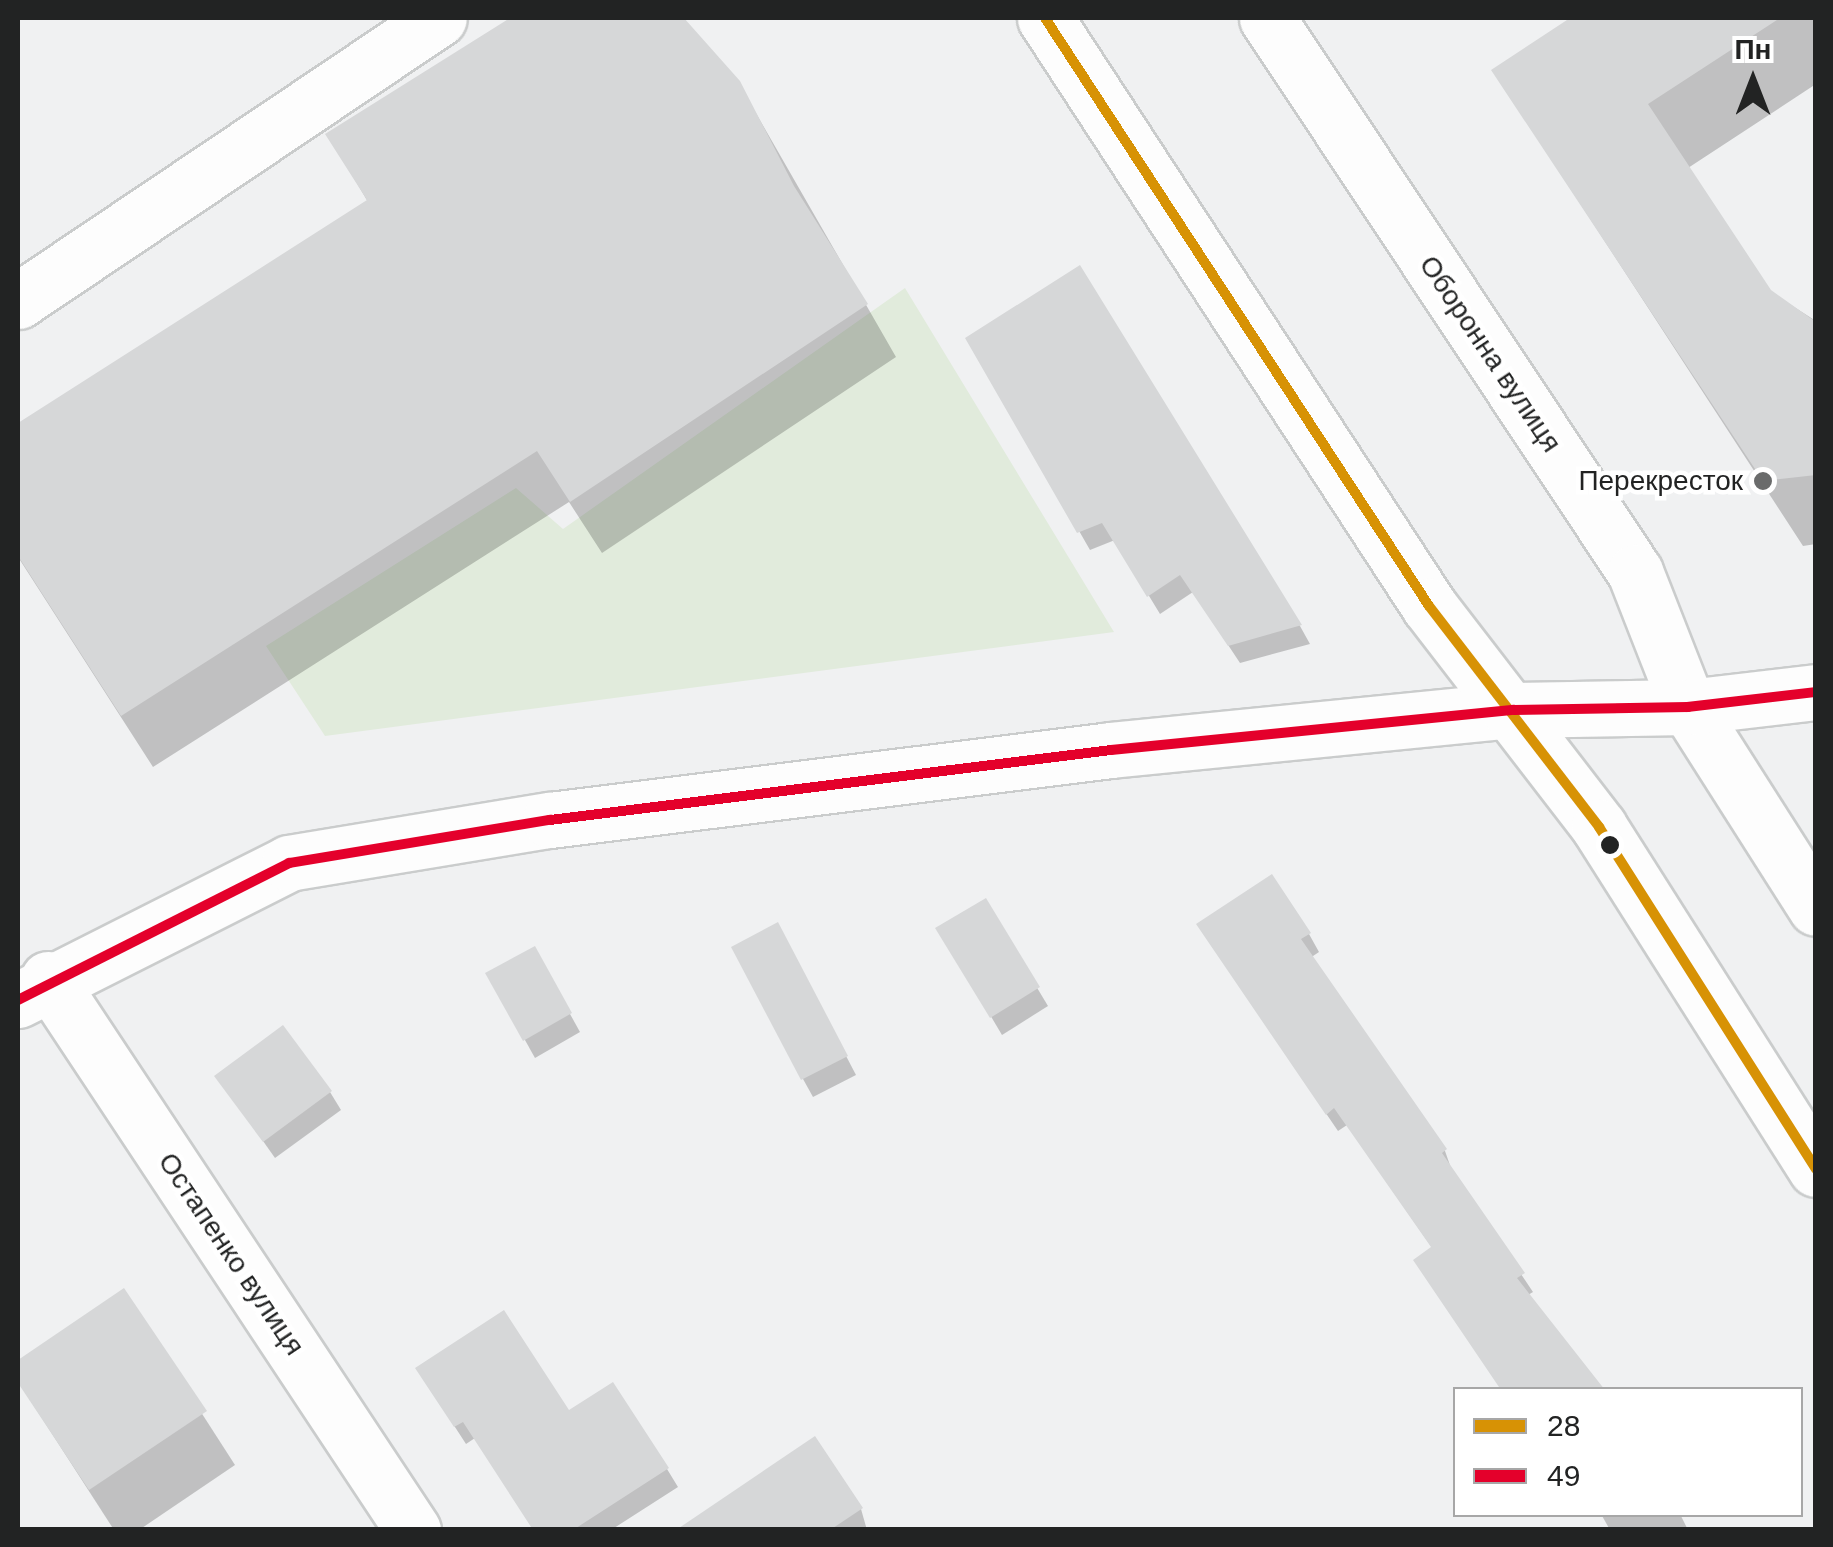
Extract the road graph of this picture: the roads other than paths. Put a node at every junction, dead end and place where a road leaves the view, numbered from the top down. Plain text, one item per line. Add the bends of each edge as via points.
1 (440, 18) edge
2 (1045, 18) edge
3 (1273, 19) edge
4 (18, 301) edge
5 (1816, 692) edge
6 (1688, 708) junction
7 (1514, 710) junction
8 (1816, 908) edge
9 (33, 989) edge
10 (1816, 1168) edge
11 (414, 1530) edge

1 - 4 main road
2 - 7 main road via 1429,606
3 - 6 main road, Оборонна вулиця via 1634,572
5 - 6 main road
6 - 7 main road
6 - 8 main road, Оборонна вулиця
7 - 9 main road via 1092,752 550,820 289,863
7 - 10 main road via 1599,826
9 - 11 main road, Остапенко вулиця

